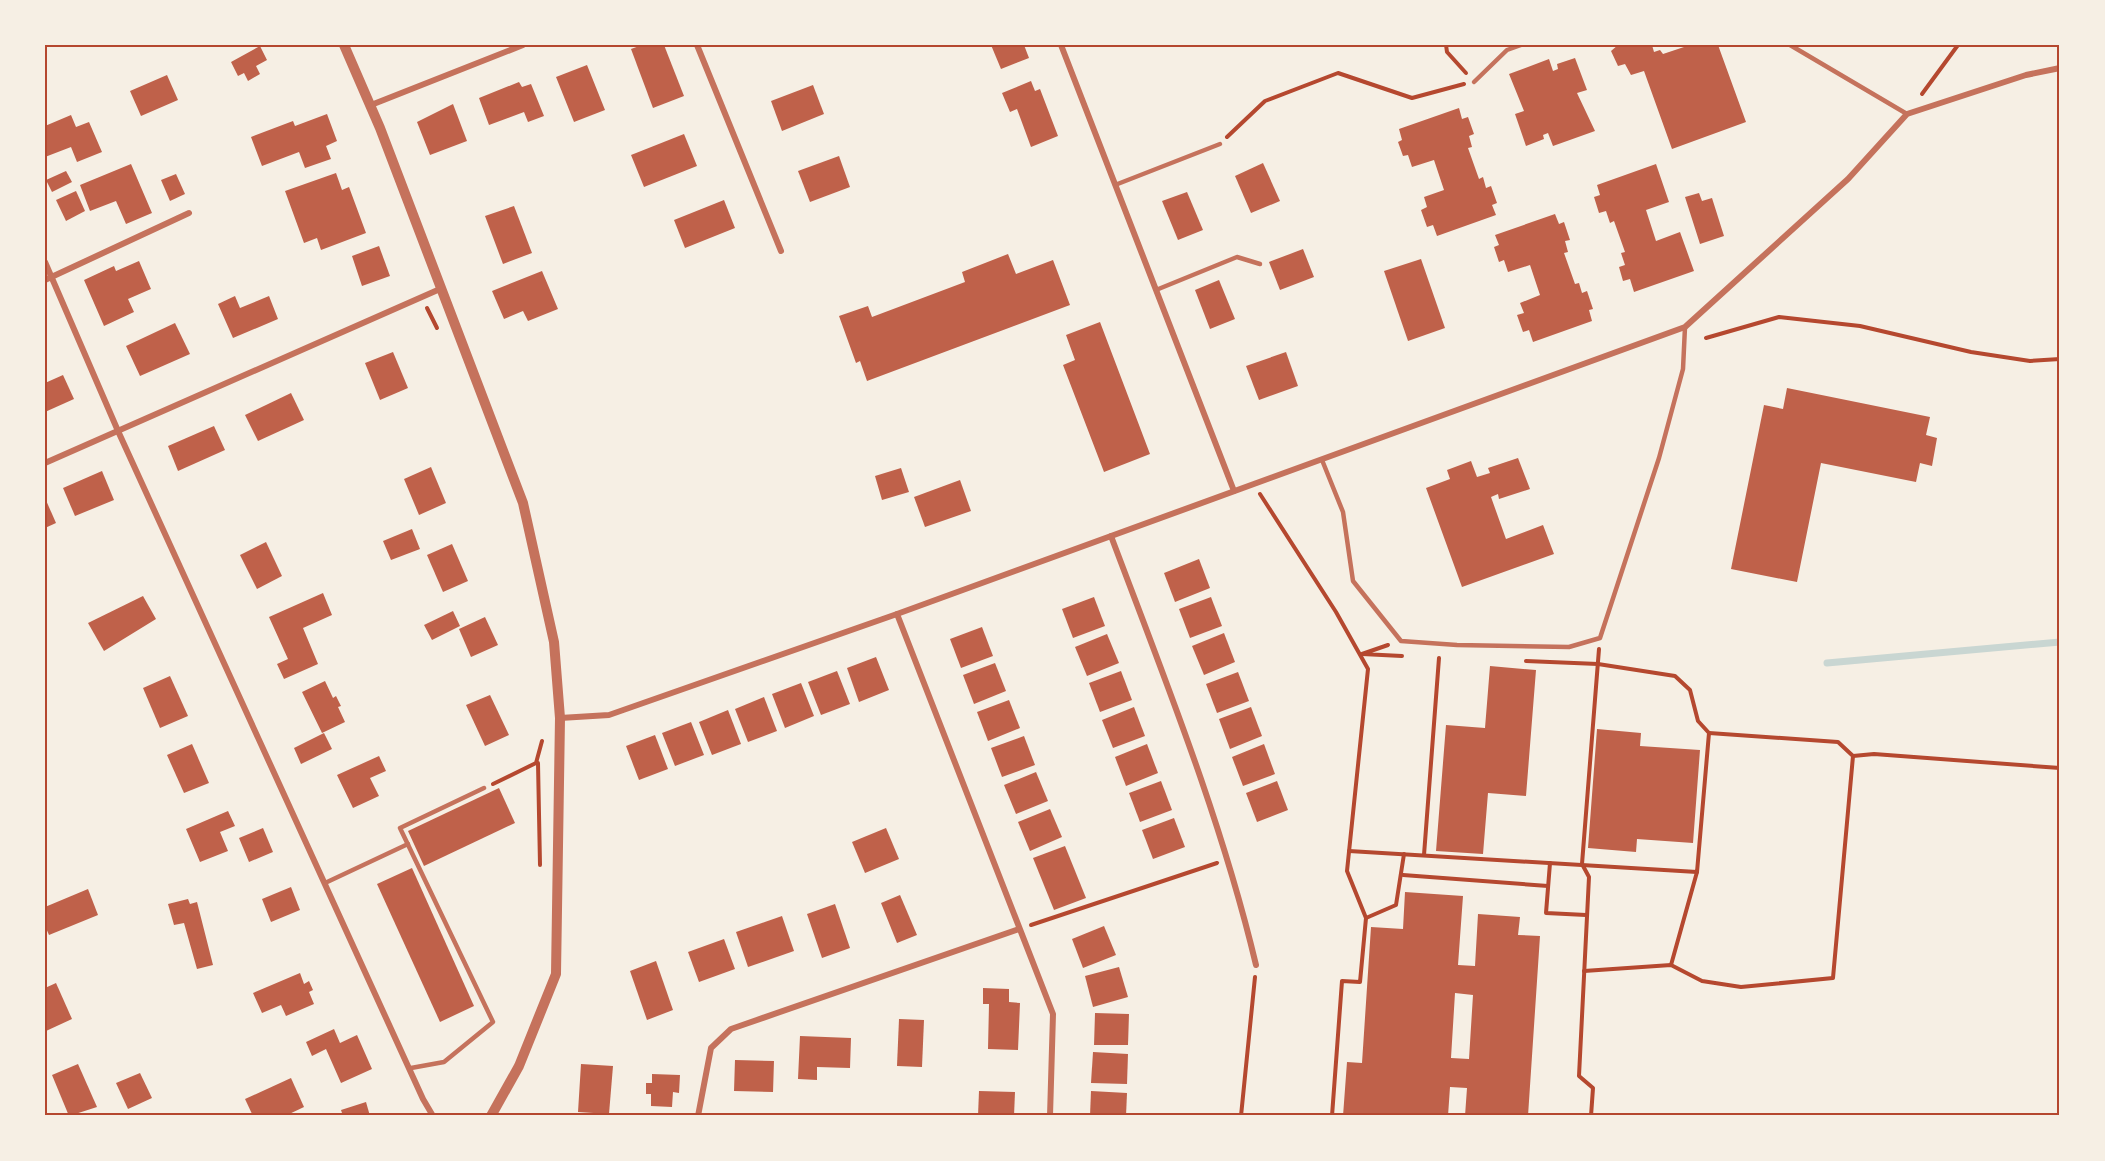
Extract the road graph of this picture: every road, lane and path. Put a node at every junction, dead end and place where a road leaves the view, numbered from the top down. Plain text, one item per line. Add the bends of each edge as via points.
1 (344, 45) edge
2 (521, 45) edge
3 (697, 45) edge
4 (1061, 45) edge
5 (1446, 45) edge
6 (1521, 45) edge
7 (1790, 45) edge
8 (1958, 45) edge
9 (2060, 68) edge
10 (1474, 81) junction
11 (371, 105) junction
12 (1907, 114) junction
13 (1220, 144) joint
14 (1115, 185) junction
15 (189, 213) dead end
16 (781, 251) dead end
17 (45, 262) edge
18 (1260, 264) dead end
19 (48, 278) edge
20 (440, 289) junction
21 (1156, 290) junction
22 (421, 296) junction
23 (1685, 327) junction
24 (441, 336) dead end
25 (1706, 338) dead end
26 (2060, 359) edge
27 (118, 431) junction
28 (1322, 460) junction
29 (45, 463) edge
30 (1254, 483) junction
31 (1234, 491) junction
32 (1111, 536) junction
33 (897, 614) junction
34 (1600, 638) junction
35 (1439, 658) dead end
36 (1598, 664) junction
37 (560, 718) junction
38 (1709, 733) junction
39 (544, 734) dead end
40 (1853, 756) junction
41 (536, 763) junction
42 (558, 765) junction
43 (2060, 768) edge
44 (484, 788) joint
45 (408, 844) junction
46 (1349, 851) junction
47 (1404, 854) junction
48 (1424, 855) junction
49 (1228, 860) junction
50 (1550, 863) junction
51 (1582, 864) junction
52 (1697, 872) junction
53 (1403, 875) junction
54 (540, 877) dead end
55 (325, 883) junction
56 (1548, 886) junction
57 (1586, 915) junction
58 (1366, 918) junction
59 (1018, 929) junction
60 (1256, 964) joint
61 (1671, 965) junction
62 (1584, 971) junction
63 (411, 1068) junction
64 (434, 1116) edge
65 (491, 1116) edge
66 (698, 1116) edge
67 (1050, 1116) edge
68 (1241, 1116) edge
69 (1332, 1116) edge
70 (1591, 1116) edge

1 - 11 street
2 - 11 street
3 - 16 street
4 - 14 street
5 - 10 path via 1447,52
6 - 10 lane via 1508,50
7 - 12 lane
8 - 12 path
9 - 12 street via 2026,75
10 - 13 path via 1412,98 1338,73 1265,101
11 - 20 street
12 - 23 street via 1848,180
13 - 14 lane
14 - 21 street
15 - 19 street
17 - 19 street
18 - 21 lane via 1237,257
19 - 27 street
20 - 22 street
20 - 37 street via 523,503 554,642
21 - 31 street
22 - 24 path
22 - 27 street
23 - 28 street
23 - 34 lane via 1683,369 1671,414
25 - 26 path via 1779,317 1860,326 2030,361
27 - 29 street
27 - 55 street
28 - 30 street
28 - 34 lane via 1343,512 1353,581 1401,641 1569,647
30 - 31 street
30 - 46 path via 1368,669
31 - 32 street
32 - 33 street
32 - 49 street
33 - 37 street via 609,715
33 - 59 street
34 - 36 path
35 - 48 path
36 - 38 path via 1675,675 1690,690 1698,721
36 - 51 path
37 - 42 street
38 - 40 path via 1838,742
38 - 52 path
39 - 41 path
40 - 43 path via 1874,754
40 - 61 path via 1833,978 1741,987 1702,981
41 - 42 path
41 - 44 path
41 - 54 path
42 - 65 street via 556,974 519,1066
44 - 45 lane via 400,828
45 - 55 lane
45 - 63 lane via 492,1022 444,1062
46 - 47 path
46 - 58 path via 1347,871
47 - 48 path
47 - 53 path
48 - 50 path
49 - 59 path
49 - 60 street
50 - 51 path
50 - 56 path
51 - 52 path
51 - 57 path via 1588,878
52 - 61 path
53 - 56 path
53 - 58 path via 1396,905
55 - 63 street
56 - 57 path via 1546,913
57 - 62 path
58 - 69 path via 1360,982 1342,981
59 - 66 street via 731,1029 711,1048
59 - 67 street via 1053,1014
60 - 68 path
61 - 62 path
62 - 70 path via 1579,1076 1593,1088
63 - 64 street

